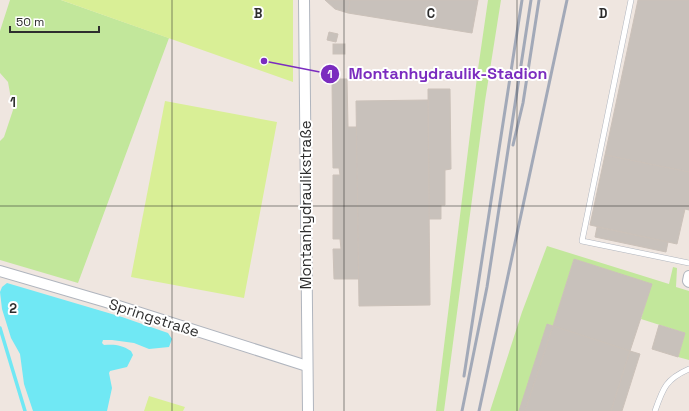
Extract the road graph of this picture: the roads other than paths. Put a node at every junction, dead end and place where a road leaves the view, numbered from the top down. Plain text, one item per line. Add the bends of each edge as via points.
1 (304, 0) edge
2 (631, 0) edge
3 (689, 263) edge
4 (0, 271) edge
5 (689, 276) edge
6 (689, 282) edge
7 (308, 366) junction
8 (689, 369) edge
9 (308, 411) edge
10 (656, 411) edge

1 - 7 street, Montanhydraulikstraße
2 - 3 lane via 582,241
4 - 7 street, Springstraße
5 - 6 street
7 - 9 street, Montanhydraulikstraße
8 - 10 lane via 677,374 667,383

